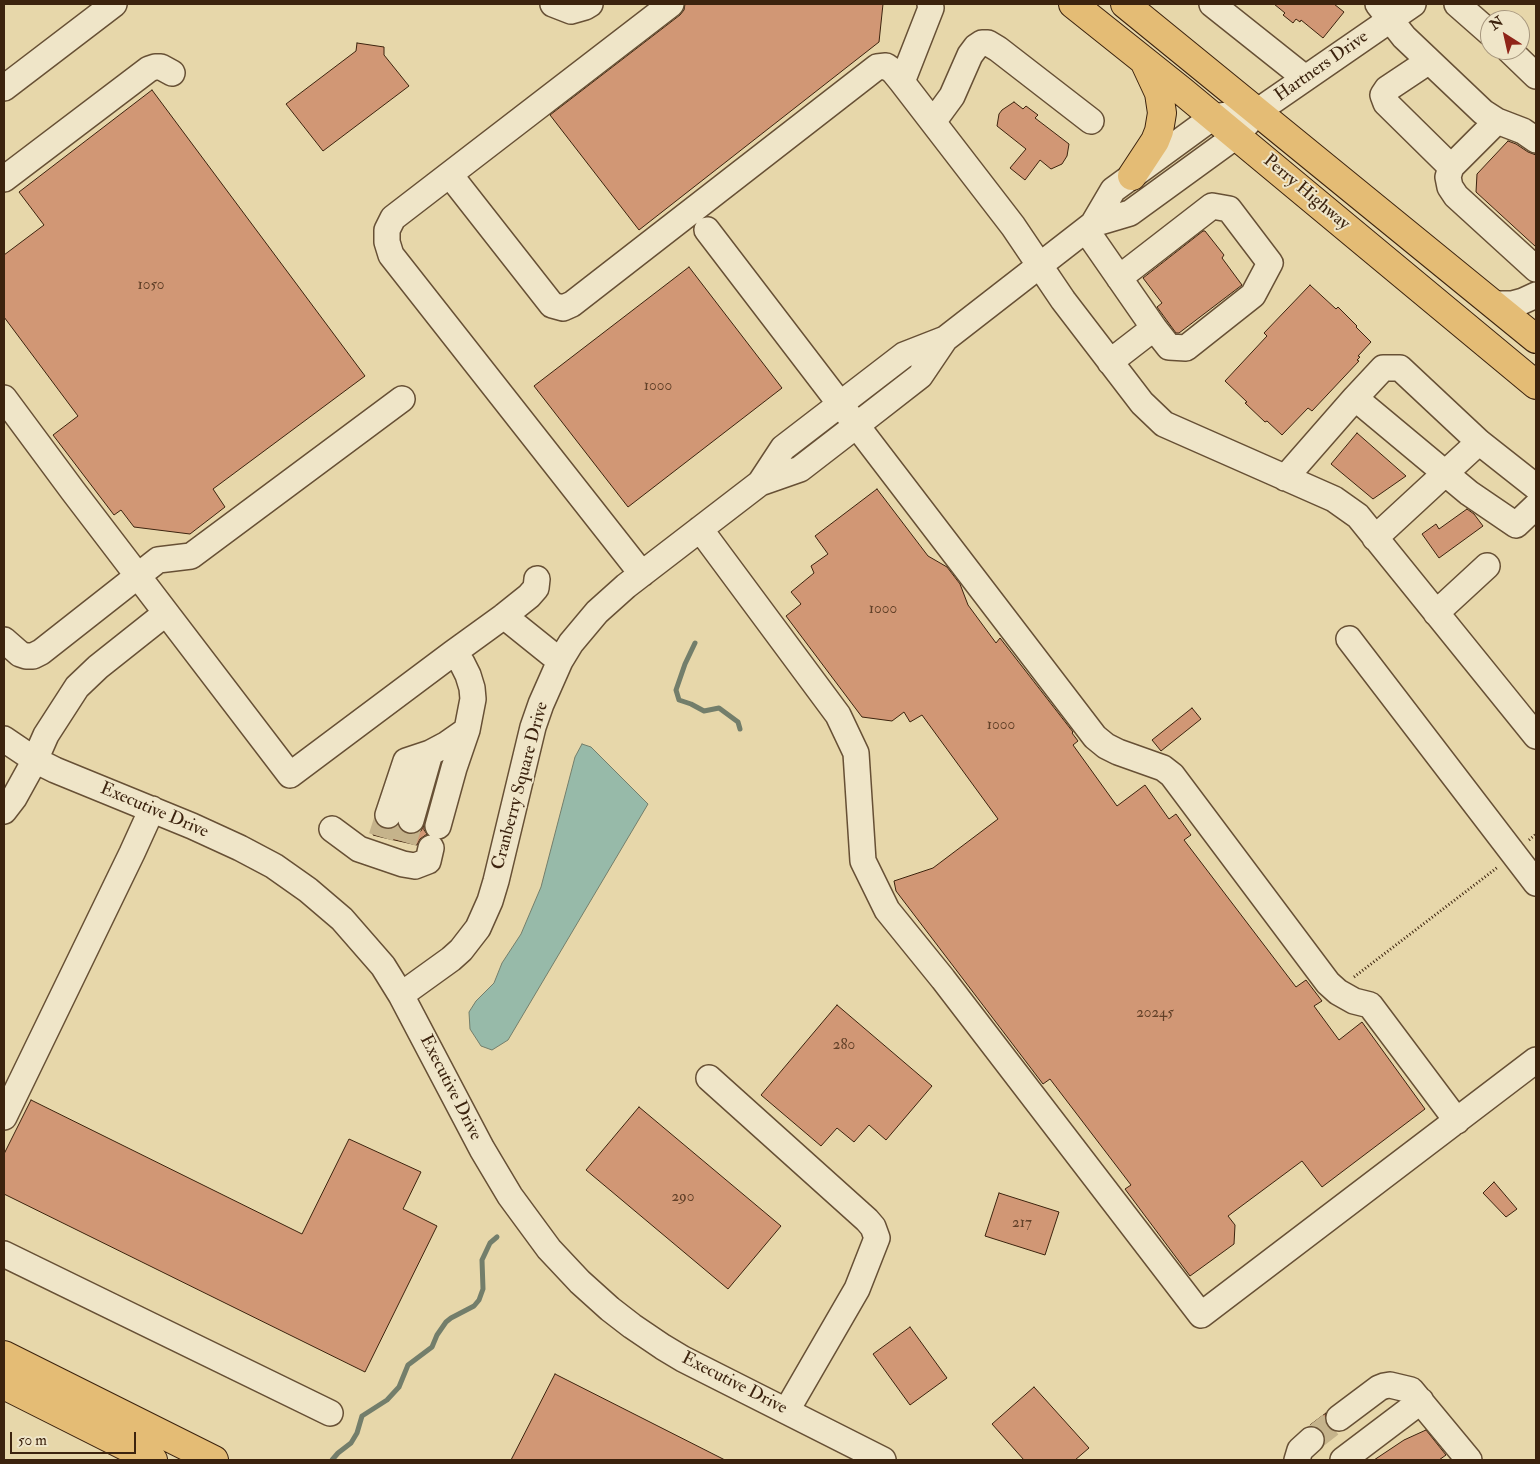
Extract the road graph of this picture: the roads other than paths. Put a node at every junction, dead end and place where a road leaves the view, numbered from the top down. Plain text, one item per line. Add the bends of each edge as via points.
1 (114, 4) edge
2 (553, 4) edge
3 (590, 4) edge
4 (671, 4) edge
5 (930, 4) edge
6 (1074, 4) edge
7 (1413, 4) edge
8 (1457, 4) edge
9 (1130, 5) edge
10 (1220, 6) edge
11 (1384, 12) edge
12 (1480, 24) edge
13 (1143, 60) junction
14 (1519, 60) edge
15 (1429, 61) junction
16 (172, 74) dead end
17 (1536, 76) edge
18 (1305, 78) junction
19 (902, 82) junction
20 (4, 88) edge
21 (1258, 111) junction
22 (1213, 117) junction
23 (1090, 121) dead end
24 (1497, 121) junction
25 (933, 122) junction
26 (1236, 136) junction
27 (1536, 140) edge
28 (1451, 167) junction
29 (450, 175) junction
30 (1132, 176) junction
31 (4, 179) edge
32 (1090, 227) junction
33 (707, 230) dead end
34 (1040, 266) junction
35 (1536, 270) edge
36 (1119, 278) junction
37 (1536, 295) edge
38 (1494, 304) junction
39 (1154, 328) junction
40 (945, 339) junction
41 (1536, 339) edge
42 (1110, 362) junction
43 (1536, 385) edge
44 (4, 398) edge
45 (402, 398) dead end
46 (1355, 398) junction
47 (841, 403) junction
48 (857, 424) junction
49 (1479, 442) junction
50 (1446, 472) junction
51 (1285, 478) junction
52 (760, 482) junction
53 (1536, 487) edge
54 (1536, 506) edge
55 (700, 529) junction
56 (1375, 538) junction
57 (1487, 566) dead end
58 (642, 574) junction
59 (139, 576) junction
60 (537, 579) dead end
61 (166, 613) junction
62 (1436, 613) junction
63 (504, 616) junction
64 (4, 640) edge
65 (1349, 640) dead end
66 (453, 652) junction
67 (560, 661) junction
68 (467, 730) junction
69 (1536, 736) edge
70 (4, 739) edge
71 (35, 760) junction
72 (152, 809) junction
73 (4, 811) edge
74 (332, 829) dead end
75 (393, 839) junction
76 (1536, 883) edge
77 (402, 995) junction
78 (1536, 1060) edge
79 (709, 1078) dead end
80 (4, 1118) edge
81 (1457, 1121) junction
82 (4, 1254) edge
83 (4, 1355) edge
84 (4, 1385) edge
85 (1416, 1395) junction
86 (1368, 1396) junction
87 (786, 1410) junction
88 (330, 1412) dead end
89 (1339, 1418) tunnel mouth
90 (1377, 1434) junction
91 (1310, 1440) tunnel mouth
92 (1465, 1459) edge
93 (153, 1460) edge
94 (214, 1460) edge
95 (883, 1460) edge
96 (1297, 1460) edge
97 (1343, 1460) edge

1 - 20 street
2 - 3 street via 571,12
4 - 29 street
5 - 19 street
6 - 13 main road, Perry Highway
7 - 11 street, Hartners Drive
8 - 12 street
9 - 21 main road, Perry Highway
10 - 18 street
11 - 15 street
11 - 18 street, Hartners Drive
13 - 22 main road, Perry Highway
13 - 30 main road via 1159,93 1162,113 1155,141
14 - 17 street
15 - 24 street via 1482,112
15 - 28 street via 1387,89 1383,96 1386,103
16 - 31 street via 161,67 149,70
18 - 21 street, Hartners Drive
19 - 25 street
19 - 29 street via 886,66 877,67 563,308 552,306
21 - 22 street, Cranberry Square Drive
21 - 26 street, Hartners Drive
21 - 38 main road, Perry Highway
22 - 26 main road, Perry Highway
22 - 30 street, Cranberry Square Drive
23 - 25 street via 998,49 982,43 970,55 952,96
24 - 27 street
24 - 28 street
25 - 34 street
26 - 32 street, Cranberry Square Drive via 1130,213
26 - 43 main road, Perry Highway
28 - 35 street via 1448,178 1456,196
29 - 58 street via 393,218 387,230 391,255
30 - 32 street, Cranberry Square Drive via 1113,190
32 - 34 street, Cranberry Square Drive
32 - 36 street
33 - 47 street
34 - 40 street, Cranberry Square Drive
34 - 42 street
36 - 39 street
36 - 39 street via 1212,206 1229,209 1270,263 1253,295 1186,348 1169,347
37 - 38 street via 1512,304
38 - 41 main road, Perry Highway
39 - 42 street
40 - 47 street, Cranberry Square Drive via 904,354
40 - 48 street, Cranberry Square Drive via 920,376
42 - 51 street via 1142,403 1164,424
44 - 59 street
45 - 59 street via 191,556 158,560
46 - 49 street via 1383,368 1400,368
46 - 50 street
46 - 51 street
47 - 48 street
47 - 52 street, Cranberry Square Drive via 783,448
48 - 52 street, Cranberry Square Drive via 800,469
48 - 81 street via 1095,737 1118,752 1163,768 1172,775 1328,983 1354,1001 1370,1005
49 - 50 street
49 - 53 street
50 - 54 street via 1469,493 1516,525
50 - 56 street
51 - 56 street via 1334,499 1358,516
52 - 55 street, Cranberry Square Drive
55 - 58 street, Cranberry Square Drive
55 - 81 street via 838,715 856,753 863,861 887,910 1201,1315
56 - 62 street
57 - 62 street
58 - 67 street, Cranberry Square Drive via 597,612
59 - 61 street
59 - 64 street via 33,656 20,654
60 - 63 street via 536,588 529,596
61 - 66 street via 290,775
61 - 71 street via 98,667 77,688 46,734
62 - 69 street
63 - 66 street
63 - 67 street
65 - 76 street
66 - 68 street via 468,674 472,688
67 - 77 street, Cranberry Square Drive via 533,726 501,862 478,928 451,960
68 - 75 street via 430,753 406,761
68 - 75 street via 428,861 415,866
70 - 71 street, Executive Drive
71 - 72 street, Executive Drive
71 - 73 street
72 - 77 street, Executive Drive via 240,848 293,878 342,919 383,966
72 - 80 street
74 - 75 street via 359,849
77 - 87 street, Executive Drive via 495,1172 549,1249 610,1309 663,1347
78 - 81 street
79 - 87 street via 867,1220 877,1238 857,1289
82 - 88 street
83 - 94 main road
84 - 93 main road
85 - 86 street via 1390,1385
85 - 90 street
85 - 92 street
86 - 89 street
86 - 90 street
87 - 95 street, Executive Drive
90 - 97 street
91 - 96 street via 1300,1450

